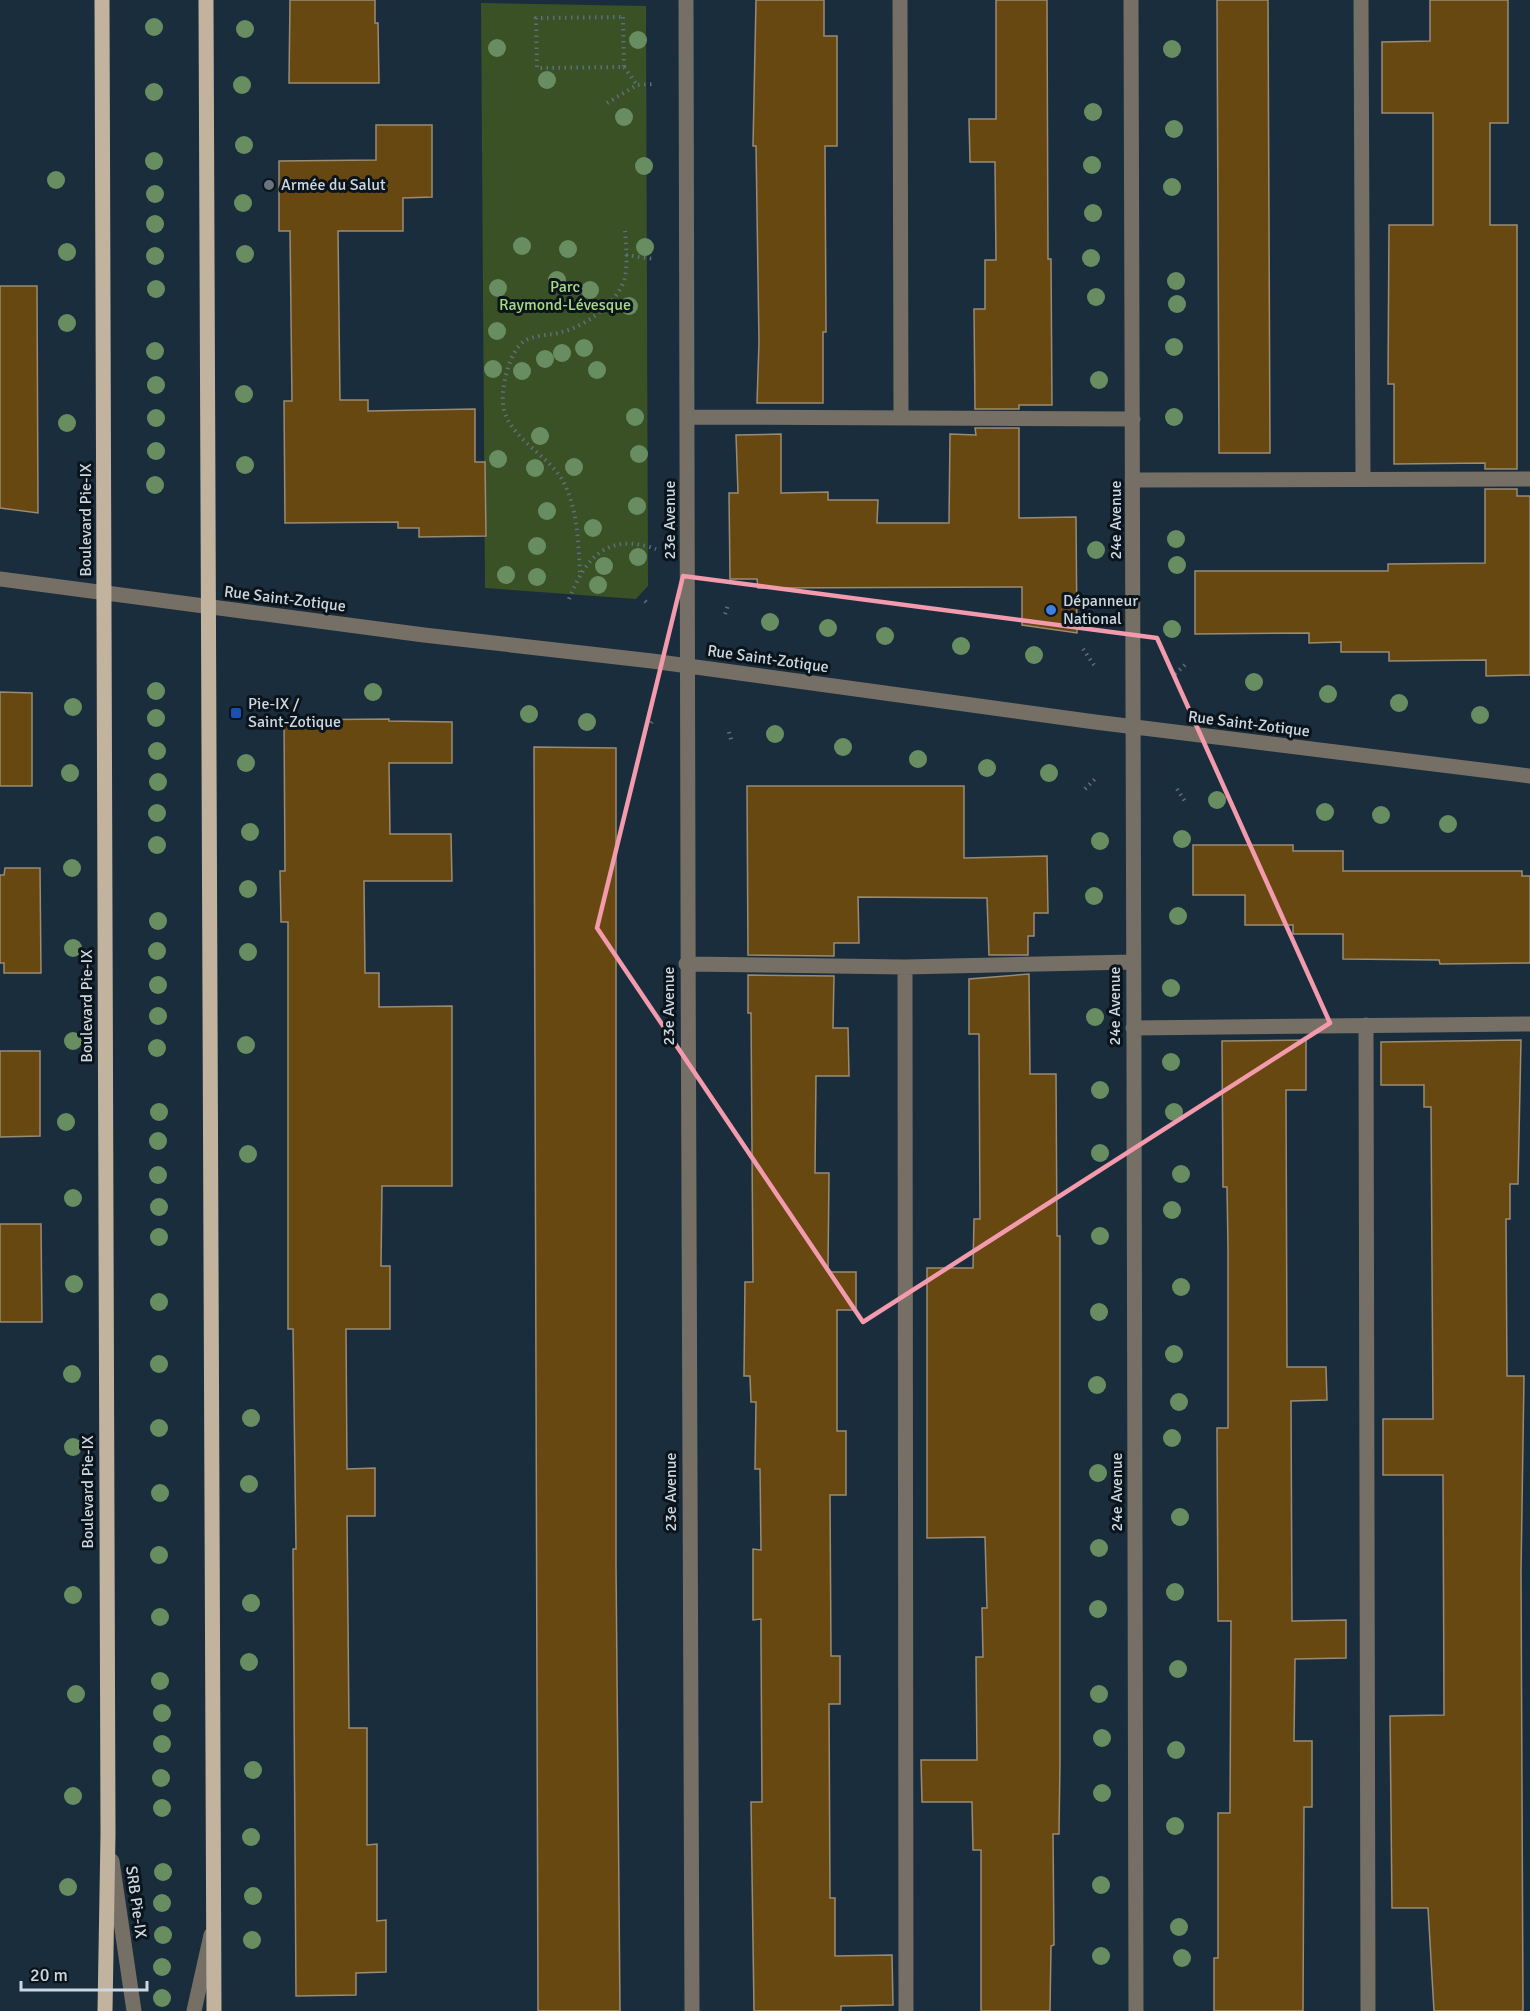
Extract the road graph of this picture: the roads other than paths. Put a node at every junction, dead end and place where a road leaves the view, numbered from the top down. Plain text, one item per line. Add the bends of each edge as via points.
1 (102, 0) edge
2 (206, 0) edge
3 (686, 0) edge
4 (900, 0) edge
5 (1131, 0) edge
6 (1361, 0) edge
7 (688, 417) junction
8 (901, 417) junction
9 (1133, 419) junction
10 (1363, 479) junction
11 (1530, 479) edge
12 (1133, 480) junction
13 (0, 579) edge
14 (104, 593) junction
15 (208, 607) junction
16 (688, 666) junction
17 (1136, 727) junction
18 (1530, 776) edge
19 (1133, 962) junction
20 (686, 964) junction
21 (905, 967) junction
22 (1530, 1024) edge
23 (1366, 1025) junction
24 (1133, 1028) junction
25 (108, 1834) junction
26 (214, 1922) junction
27 (105, 2011) edge
28 (134, 2011) edge
29 (194, 2011) edge
30 (214, 2011) edge
31 (692, 2011) edge
32 (906, 2011) edge
33 (1136, 2011) edge
34 (1368, 2011) edge

1 - 14 main road, Boulevard Pie-IX
2 - 15 main road
3 - 7 street, 23e Avenue
4 - 8 street
5 - 9 street, 24e Avenue
6 - 10 street
7 - 8 street
7 - 16 street, 23e Avenue
8 - 9 street
9 - 12 street, 24e Avenue
10 - 11 street
10 - 12 street
12 - 17 street, 24e Avenue
13 - 14 street, Rue Saint-Zotique
14 - 15 street, Rue Saint-Zotique
14 - 25 main road, Boulevard Pie-IX
15 - 16 street, Rue Saint-Zotique
15 - 26 main road
16 - 17 street, Rue Saint-Zotique
16 - 20 street, 23e Avenue
17 - 18 street, Rue Saint-Zotique
17 - 19 street, 24e Avenue
19 - 21 street
19 - 24 street, 24e Avenue
20 - 21 street
20 - 31 street, 23e Avenue
21 - 32 street
22 - 23 street
23 - 24 street
23 - 34 street
24 - 33 street, 24e Avenue
25 - 27 main road, Boulevard Pie-IX
25 - 28 street, SRB Pie-IX
26 - 29 street
26 - 30 main road

